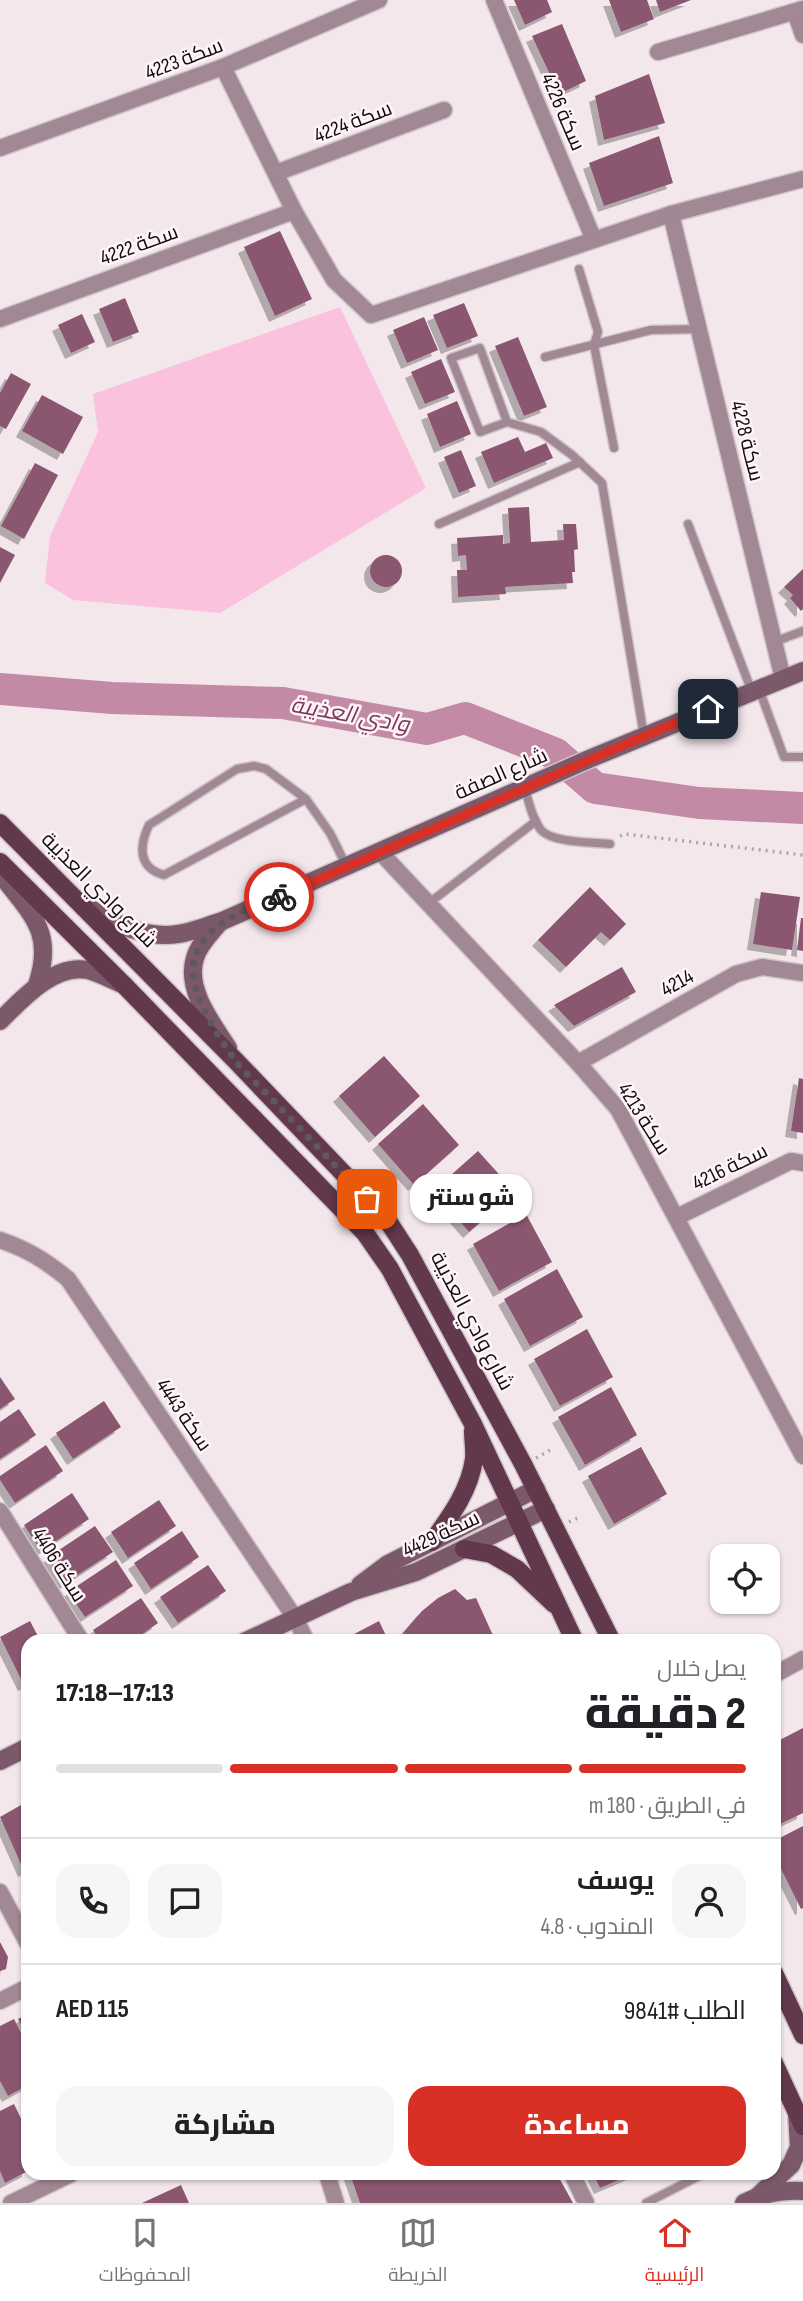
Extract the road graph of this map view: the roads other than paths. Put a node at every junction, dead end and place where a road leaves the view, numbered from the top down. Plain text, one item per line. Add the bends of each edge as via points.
1 (379, 0) edge
2 (494, 0) edge
3 (799, 10) edge
4 (803, 35) edge
5 (658, 52) dead end
6 (223, 67) junction
7 (444, 110) dead end
8 (0, 148) edge
9 (276, 173) junction
10 (803, 179) edge
11 (293, 211) junction
12 (671, 214) junction
13 (594, 240) junction
14 (579, 269) dead end
15 (0, 319) edge
16 (699, 330) junction
17 (594, 345) junction
18 (545, 357) dead end
19 (507, 422) junction
20 (614, 448) dead end
21 (580, 462) junction
22 (439, 524) dead end
23 (688, 524) dead end
24 (803, 631) edge
25 (774, 642) junction
26 (803, 671) edge
27 (783, 678) junction
28 (755, 690) junction
29 (644, 736) junction
30 (803, 757) edge
31 (525, 789) junction
32 (306, 799) junction
33 (536, 821) junction
34 (0, 823) edge
35 (610, 844) road end
36 (381, 853) junction
37 (0, 862) edge
38 (347, 867) junction
39 (0, 873) edge
40 (77, 900) junction
41 (429, 903) junction
42 (220, 922) junction
43 (803, 973) edge
44 (37, 985) junction
45 (124, 985) junction
46 (0, 1021) edge
47 (235, 1060) junction
48 (578, 1063) junction
49 (803, 1163) edge
50 (677, 1217) junction
51 (0, 1240) edge
52 (473, 1424) junction
53 (798, 1434) edge
54 (803, 1457) edge
55 (536, 1489) junction
56 (510, 1502) junction
57 (546, 1509) junction
58 (0, 1511) edge
59 (520, 1523) junction
60 (432, 1542) junction
61 (464, 1549) junction
62 (351, 1592) junction
63 (561, 1612) junction
64 (295, 1618) junction
65 (77, 1634) edge
66 (261, 1634) edge
67 (303, 1634) edge
68 (571, 1634) edge
69 (608, 1634) edge
70 (803, 1659) edge
71 (781, 1671) edge
72 (21, 1750) edge
73 (0, 1761) edge
74 (0, 1892) edge
75 (21, 1931) edge
76 (781, 1986) edge
77 (21, 1990) edge
78 (0, 2001) edge
79 (801, 2025) edge
80 (781, 2078) edge
81 (800, 2119) edge
82 (781, 2174) edge
83 (59, 2180) edge
84 (329, 2180) edge
85 (575, 2180) edge
86 (691, 2180) edge
87 (773, 2180) edge
88 (803, 2191) edge
89 (751, 2199) edge
90 (11, 2203) edge
91 (336, 2203) edge
92 (586, 2203) edge
93 (646, 2203) edge

1 - 6 street, سكة 4223
2 - 13 street, سكة 4226
3 - 4 street
3 - 5 street
6 - 8 street, سكة 4223
6 - 9 street
7 - 9 street, سكة 4224
9 - 11 street
10 - 12 street
11 - 13 street via 334,280 372,315
11 - 15 street, سكة 4222
12 - 13 street
12 - 16 street, سكة 4228
14 - 17 lane via 598,332
16 - 17 lane via 651,330
16 - 25 street, سكة 4228
17 - 18 lane
17 - 20 lane
19 - 19 lane via 480,348 451,358 480,432
19 - 21 lane via 541,432
21 - 22 lane
21 - 29 lane via 602,484
23 - 28 lane
24 - 25 lane
25 - 27 street, سكة 4228
26 - 27 street, شارع الصفة
27 - 28 street, شارع الصفة
28 - 29 street, شارع الصفة
28 - 30 lane via 784,757
29 - 31 street, شارع الصفة
31 - 33 lane
31 - 36 street, شارع الصفة
32 - 32 lane via 267,769 237,769 149,825 142,856 154,873 164,875
32 - 38 lane
33 - 35 lane via 542,832 553,838
33 - 41 lane
34 - 40 main road, شارع وادي العذيبة
36 - 38 street, شارع الصفة
36 - 41 street, سكة 4213
37 - 45 main road
38 - 42 street, شارع الصفة
39 - 44 street via 41,932 44,952
40 - 42 street, شارع الصفة via 105,918 152,935 178,934
40 - 47 main road, شارع وادي العذيبة
41 - 48 street, سكة 4213
42 - 47 street, شارع الصفة via 199,950 192,974 207,1015
43 - 48 street, 4214 via 762,967 736,974
44 - 45 street via 58,974 85,969
44 - 46 street
45 - 52 main road via 365,1233 390,1269
47 - 55 main road, شارع وادي العذيبة via 386,1218
48 - 50 street, سكة 4213 via 618,1109
49 - 50 street, سكة 4216 via 791,1161
50 - 53 street, سكة 4213
51 - 64 street, سكة 4443 via 35,1255 68,1279
52 - 56 main road
52 - 60 main road via 474,1460 466,1487
53 - 54 street, سكة 4213
55 - 56 street, سكة 4429
55 - 57 main road, شارع وادي العذيبة
56 - 59 main road
56 - 60 street, سكة 4429
57 - 59 street, سكة 4429
57 - 69 main road, شارع وادي العذيبة
58 - 65 street, سكة 4406
59 - 61 street, سكة 4429
59 - 63 main road
60 - 62 street, سكة 4429 via 388,1564
61 - 62 street, سكة 4429 via 416,1572
61 - 63 main road via 491,1554 517,1569
62 - 64 street, سكة 4429
63 - 68 main road
64 - 66 street, سكة 4429
64 - 67 street, سكة 4443
70 - 71 street
72 - 73 street
74 - 75 street
76 - 79 main road
77 - 78 street
80 - 81 main road
81 - 82 street via 799,2147
83 - 90 street
84 - 91 street
85 - 92 street
86 - 93 lane
87 - 89 street
88 - 89 street via 785,2190

